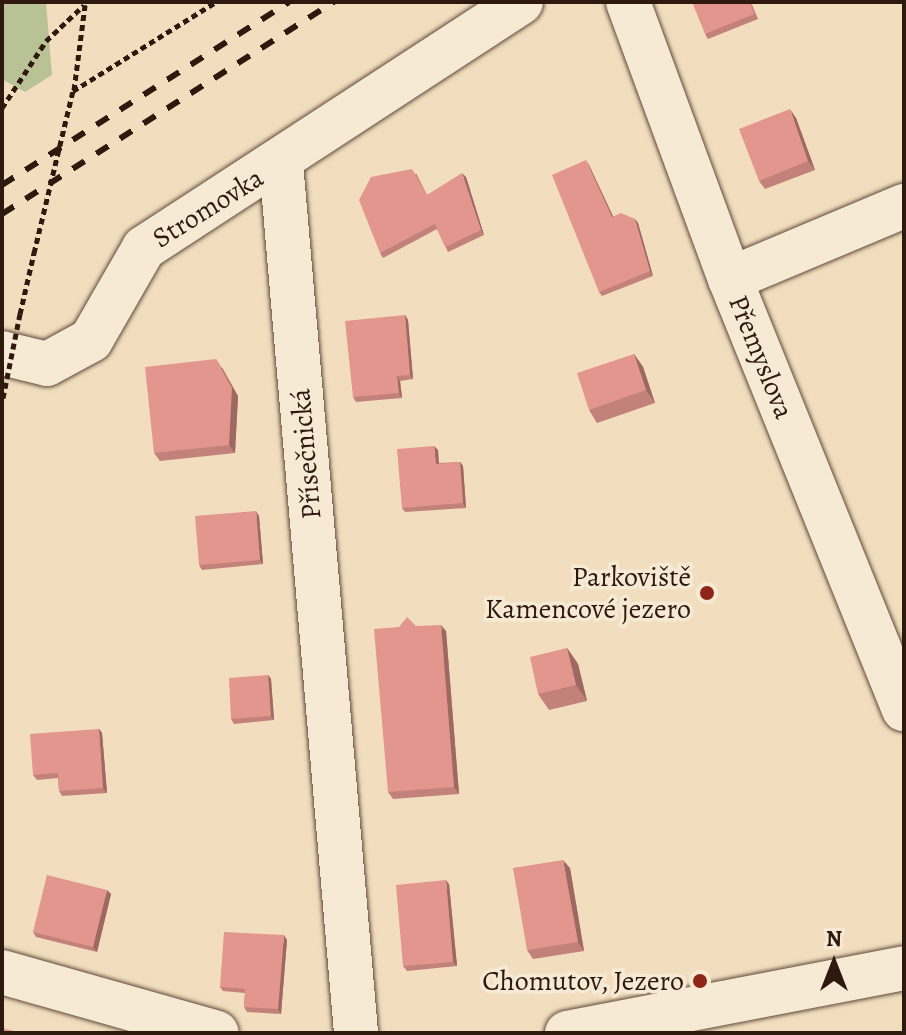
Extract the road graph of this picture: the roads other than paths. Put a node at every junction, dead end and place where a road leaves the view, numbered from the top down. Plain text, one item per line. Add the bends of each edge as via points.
1 (521, 2) edge
2 (628, 2) edge
3 (281, 163) junction
4 (904, 206) edge
5 (730, 279) junction
6 (11, 333) edge
7 (904, 709) edge
8 (904, 968) edge
9 (2, 972) edge
10 (217, 1033) edge
11 (356, 1033) edge
12 (567, 1033) edge

1 - 3 street
2 - 5 street, Přemyslova
3 - 6 street, Stromovka via 144,248 91,340 47,364
3 - 11 street, Přísečnická
4 - 5 street
5 - 7 street, Přemyslova
8 - 12 street
9 - 10 street

